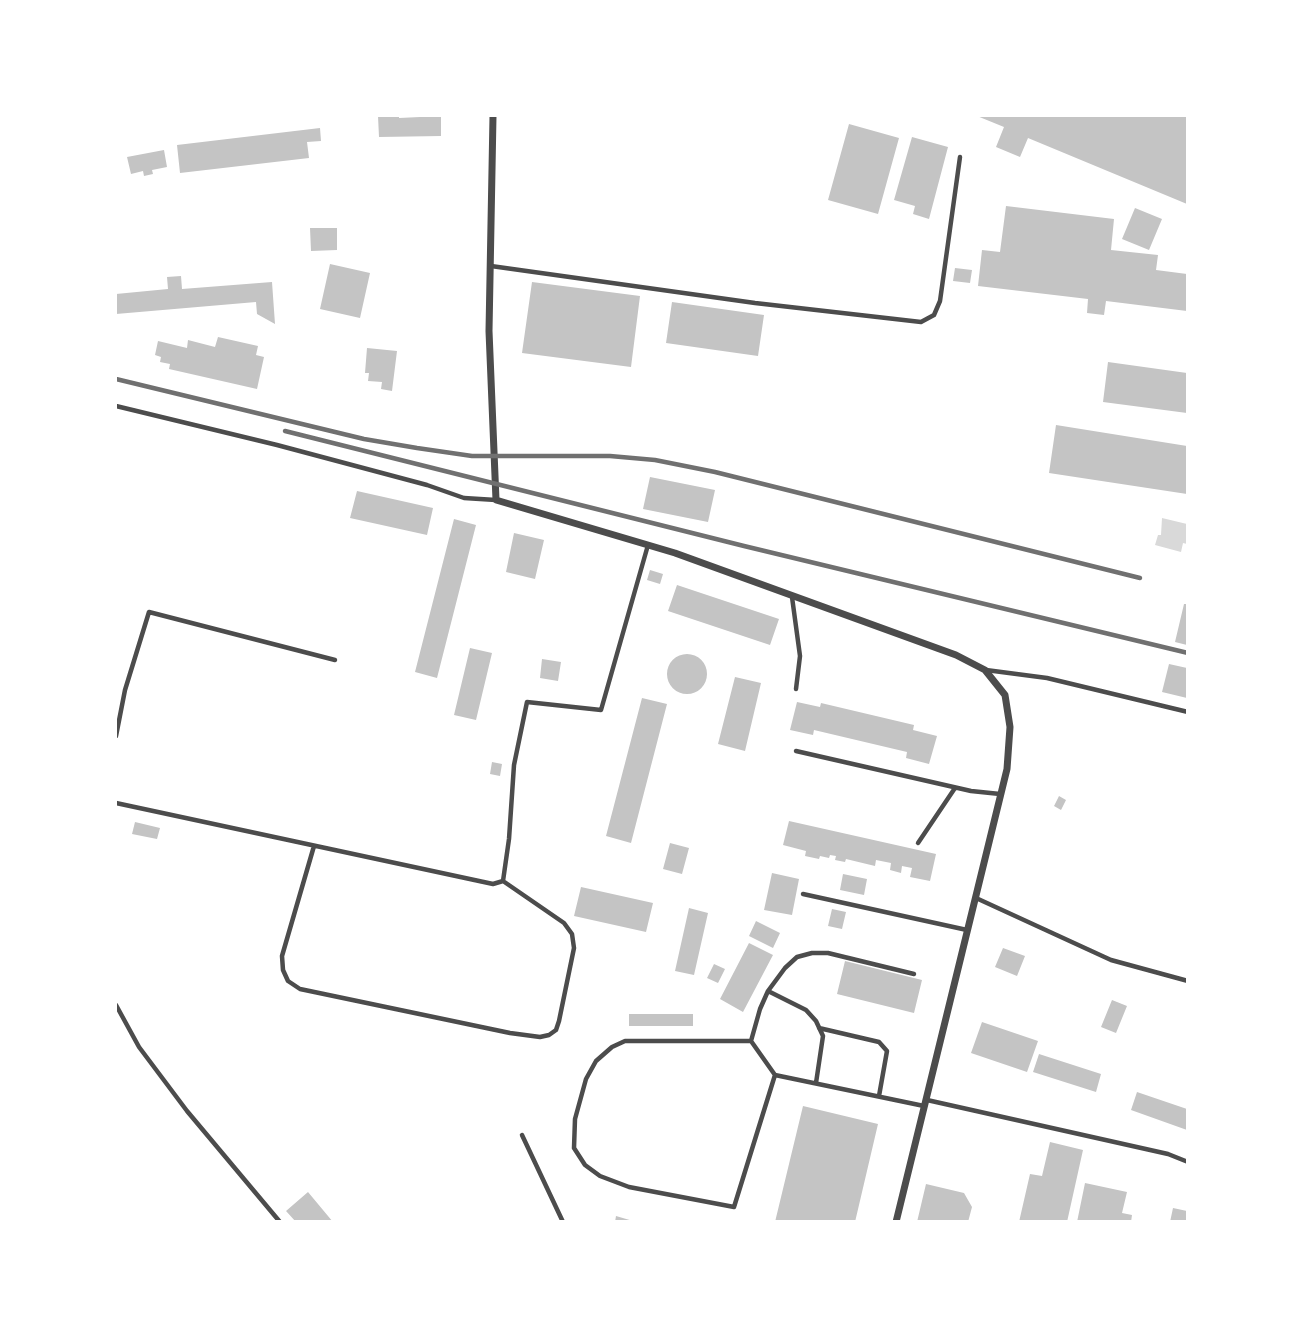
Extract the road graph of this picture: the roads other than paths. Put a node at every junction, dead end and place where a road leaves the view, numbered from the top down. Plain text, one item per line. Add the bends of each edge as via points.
1 (493, 116) edge
2 (960, 157) dead end
3 (490, 266) junction
4 (116, 406) edge
5 (496, 500) junction
6 (648, 545) junction
7 (792, 597) junction
8 (335, 660) dead end
9 (985, 670) junction
10 (796, 689) dead end
11 (1188, 712) edge
12 (116, 736) edge
13 (796, 751) dead end
14 (955, 788) junction
15 (1001, 794) junction
16 (116, 803) edge
17 (918, 843) dead end
18 (314, 846) junction
19 (503, 881) junction
20 (803, 894) dead end
21 (975, 898) junction
22 (967, 930) junction
23 (914, 974) dead end
24 (1188, 981) edge
25 (768, 991) junction
26 (116, 1005) edge
27 (819, 1028) junction
28 (751, 1041) junction
29 (775, 1075) junction
30 (816, 1083) junction
31 (879, 1096) junction
32 (925, 1103) junction
33 (523, 1135) dead end
34 (1188, 1162) edge
35 (280, 1222) edge
36 (563, 1222) edge
37 (896, 1222) edge

1 - 3 street
2 - 3 lane via 940,301 934,315 921,322
3 - 5 street via 488,331
4 - 5 lane via 464,498
5 - 6 street
6 - 7 street
6 - 19 lane via 601,710 527,702 514,765
7 - 9 street via 956,655
7 - 10 lane via 800,656
8 - 12 lane via 149,612
9 - 11 lane via 1047,678
9 - 15 street via 1005,695 1010,727
13 - 14 lane
14 - 15 lane
14 - 17 lane
15 - 21 street
16 - 18 lane
18 - 19 lane via 493,884
18 - 19 lane via 282,956 288,981 300,989 457,1022 549,1035 559,1021 574,948 572,934 564,923
20 - 22 lane
21 - 22 street
21 - 24 lane via 1111,960
22 - 32 street
23 - 25 lane via 812,953 797,957
25 - 27 lane via 806,1010
25 - 28 lane
26 - 35 lane via 147,1058 187,1111
27 - 30 lane via 823,1036
27 - 31 lane via 879,1042 887,1051
28 - 29 lane
28 - 29 lane via 625,1041 612,1047 596,1061 586,1079 575,1119 575,1149 585,1165 629,1187 734,1207
29 - 30 lane
30 - 31 lane
31 - 32 lane
32 - 34 lane
32 - 37 street
33 - 36 lane

